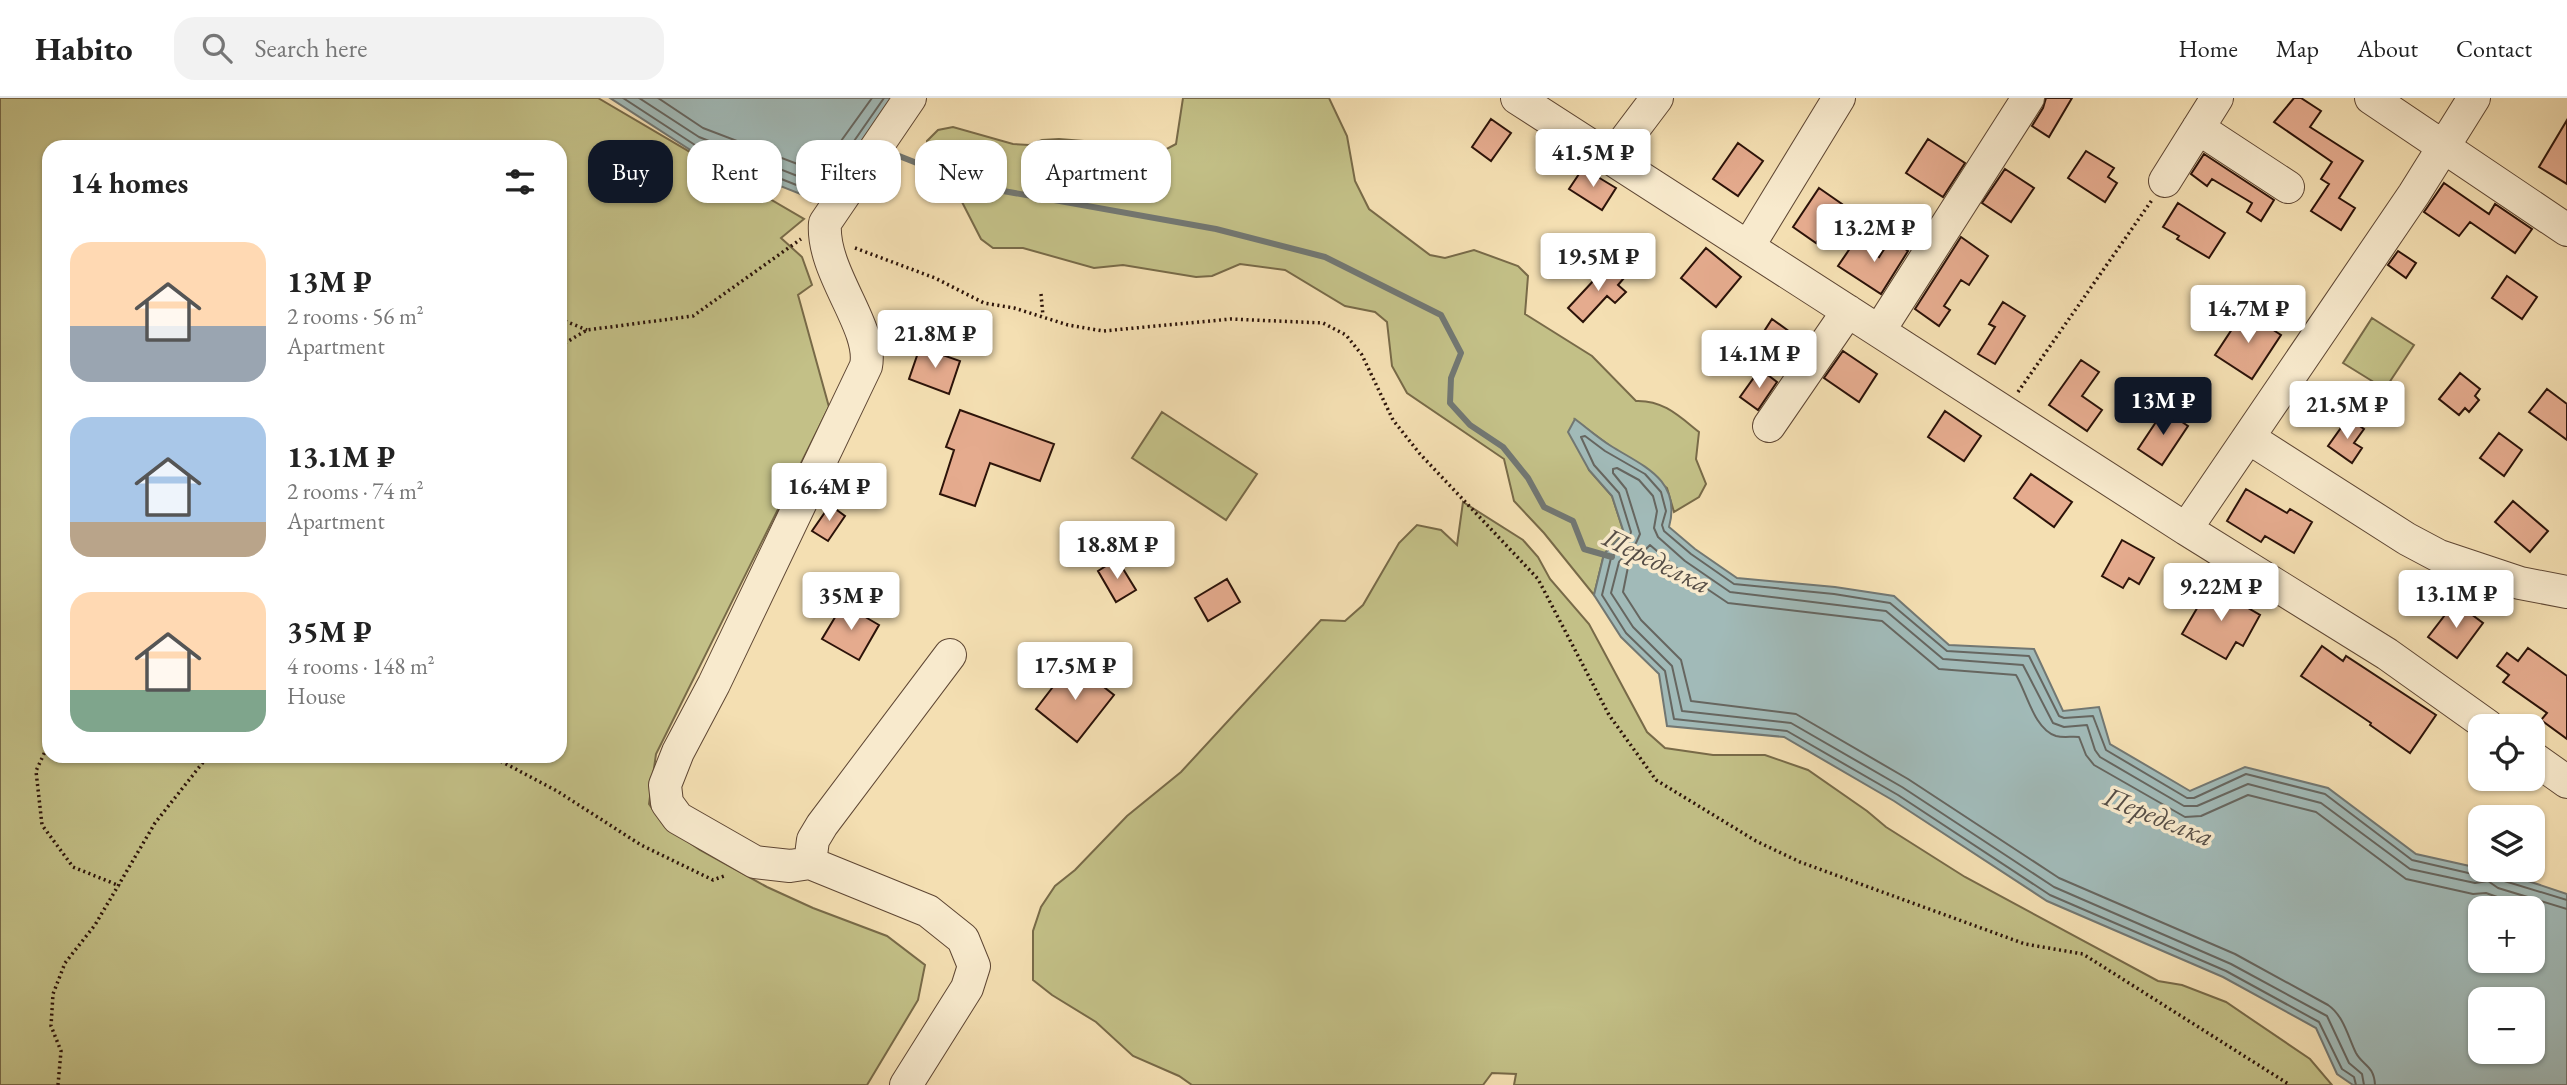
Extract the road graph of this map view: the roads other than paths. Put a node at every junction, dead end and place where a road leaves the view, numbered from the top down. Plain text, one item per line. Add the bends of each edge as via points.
1 (910, 98) edge
2 (1517, 98) edge
3 (1657, 98) edge
4 (1839, 98) edge
5 (2028, 98) edge
6 (2217, 98) edge
7 (2371, 98) edge
8 (2474, 98) edge
9 (2198, 128) junction
10 (2443, 145) junction
11 (1612, 159) junction
12 (2165, 181) road end
13 (2288, 187) dead end
14 (2567, 230) edge
15 (1748, 247) junction
16 (1848, 311) junction
17 (1879, 331) junction
18 (1769, 426) dead end
19 (2249, 438) junction
20 (2186, 529) junction
21 (2567, 592) edge
22 (950, 655) dead end
23 (2471, 714) edge
24 (2545, 766) edge
25 (2567, 782) edge
26 (810, 863) junction
27 (906, 1085) edge

1 - 26 street via 825,223 833,269 867,346 866,366 665,785 667,803 678,818 755,862
2 - 11 street
3 - 11 street
4 - 15 street
5 - 17 street
6 - 9 street
7 - 10 street
8 - 10 street
9 - 12 street
9 - 13 street
10 - 14 street
10 - 19 street
11 - 15 street
15 - 16 street
16 - 17 street
16 - 18 street
17 - 20 street
19 - 20 street
19 - 21 street via 2439,556 2521,583
20 - 23 street via 2387,654
22 - 26 street via 822,825 813,840
24 - 25 street
26 - 27 street via 928,911 963,939 974,966 967,988

